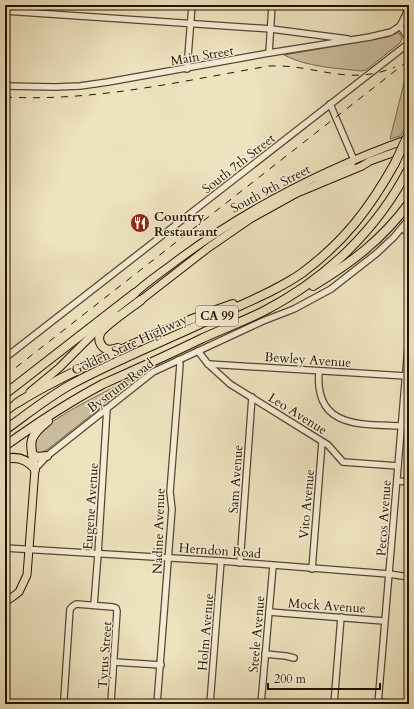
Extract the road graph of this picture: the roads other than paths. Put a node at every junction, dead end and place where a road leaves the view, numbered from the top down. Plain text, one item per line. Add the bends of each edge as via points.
1 (192, 5) edge
2 (272, 5) edge
3 (408, 5) edge
4 (5, 11) edge
5 (190, 24) junction
6 (400, 26) junction
7 (271, 29) junction
8 (409, 39) edge
9 (354, 40) junction
10 (409, 43) edge
11 (269, 53) junction
12 (187, 69) junction
13 (5, 86) edge
14 (330, 104) junction
15 (409, 133) edge
16 (409, 139) edge
17 (409, 148) edge
18 (354, 160) junction
19 (370, 161) junction
20 (409, 168) edge
21 (298, 193) junction
22 (409, 204) edge
23 (248, 216) junction
24 (409, 219) edge
25 (402, 228) junction
26 (409, 234) edge
27 (268, 292) junction
28 (135, 293) junction
29 (141, 300) joint
30 (264, 311) junction
31 (409, 334) edge
32 (130, 344) junction
33 (198, 351) junction
34 (5, 358) edge
35 (178, 360) junction
36 (208, 364) junction
37 (319, 371) junction
38 (406, 376) junction
39 (5, 394) edge
40 (84, 394) junction
41 (252, 397) junction
42 (406, 397) edge
43 (17, 403) junction
44 (107, 408) junction
45 (5, 412) edge
46 (401, 426) junction
47 (5, 430) edge
48 (322, 442) junction
49 (5, 446) edge
50 (32, 454) junction
51 (47, 456) junction
52 (5, 459) edge
53 (398, 466) junction
54 (35, 469) junction
55 (396, 482) junction
56 (409, 482) edge
57 (5, 548) edge
58 (29, 550) junction
59 (98, 554) junction
60 (168, 559) junction
61 (222, 562) junction
62 (240, 563) junction
63 (273, 566) junction
64 (312, 569) junction
65 (389, 574) junction
66 (409, 577) edge
67 (5, 601) edge
68 (94, 605) junction
69 (269, 612) junction
70 (341, 617) junction
71 (384, 621) junction
72 (265, 654) junction
73 (294, 658) dead end
74 (114, 662) junction
75 (161, 664) junction
76 (67, 703) edge
77 (378, 703) edge
78 (110, 704) edge
79 (158, 704) edge
80 (210, 704) edge
81 (261, 704) edge
82 (334, 704) edge
83 (399, 704) edge

1 - 5 street
2 - 7 street
3 - 6 street
4 - 5 street
5 - 7 street
5 - 12 street
6 - 8 street
6 - 9 street, Main Street via 391,32
7 - 9 street
7 - 11 street
9 - 11 street, Main Street
10 - 14 street, South 7th Street
11 - 12 street, Main Street
12 - 13 street, Main Street via 80,86
14 - 18 street
14 - 34 street, South 7th Street
15 - 27 highway, Golden State Highway / CA 99, bridge via 374,199 344,236 300,274
16 - 18 main road, South 9th Street
17 - 19 main road, South 9th Street
18 - 19 main road
18 - 21 street via 351,165
18 - 23 main road, South 9th Street via 292,188
19 - 21 main road, South 9th Street
20 - 30 highway, Golden State Highway / CA 99 via 379,217 346,253 305,287
21 - 23 main road, South 9th Street
22 - 30 highway via 384,234 349,263 298,296
23 - 28 main road, South 9th Street via 201,243
23 - 29 main road, South 9th Street
24 - 25 street, Bystrum Road
25 - 26 street
25 - 33 street, Bystrum Road via 377,254 331,288 294,309
27 - 32 highway via 192,318
27 - 47 highway, Golden State Highway / CA 99 via 82,379 36,407
28 - 39 highway
28 - 43 main road, South 9th Street via 59,368
29 - 32 highway via 100,334 99,340 106,349 116,349
30 - 40 highway, Golden State Highway / CA 99
31 - 38 street, Pecos Avenue
32 - 43 highway via 65,375
33 - 35 street, Bystrum Road
33 - 36 street, Leo Avenue
35 - 44 street, Bystrum Road via 147,376
35 - 60 street, Nadine Avenue via 180,364 170,492 172,509
36 - 37 street, Bewley Avenue
36 - 41 street, Leo Avenue via 230,384
37 - 38 street, Bewley Avenue
37 - 46 street via 322,396 330,410 339,418 356,424
38 - 42 street, Pecos Avenue
40 - 49 highway, Golden State Highway / CA 99
40 - 50 highway via 36,431 31,442
41 - 48 street, Leo Avenue
41 - 62 street, Sam Avenue
42 - 46 street, Pecos Avenue
43 - 45 main road, South 9th Street
44 - 51 street, Bystrum Road
44 - 59 street, Eugene Avenue
46 - 53 street, Pecos Avenue
48 - 53 street, Leo Avenue via 343,462
48 - 64 street, Vito Avenue
50 - 51 highway via 37,457
50 - 54 highway
51 - 54 street, Bystrum Road
52 - 54 highway via 25,460
53 - 55 street, Pecos Avenue
54 - 58 main road
55 - 56 street
55 - 65 street, Pecos Avenue
57 - 58 street, Herndon Road
58 - 59 street, Herndon Road
58 - 67 main road via 24,584 16,595
59 - 60 street, Herndon Road
59 - 68 street, Eugene Avenue
60 - 61 street, Herndon Road
60 - 75 street, Nadine Avenue
61 - 62 street, Herndon Road
61 - 80 street, Holm Avenue
62 - 63 street, Herndon Road
63 - 64 street, Herndon Road
63 - 69 street, Steele Avenue
64 - 65 street, Herndon Road
65 - 66 street, Herndon Road
65 - 71 street, Pecos Avenue
68 - 74 street, Tyrus Street via 116,608 118,614
68 - 76 street via 76,604 70,610 64,698
69 - 70 street, Mock Avenue
69 - 72 street, Steele Avenue
70 - 71 street, Mock Avenue
70 - 82 street
71 - 77 street, Pecos Avenue
72 - 73 street
72 - 81 street, Steele Avenue
74 - 75 street
74 - 78 street, Tyrus Street
75 - 79 street, Nadine Avenue
77 - 83 street

